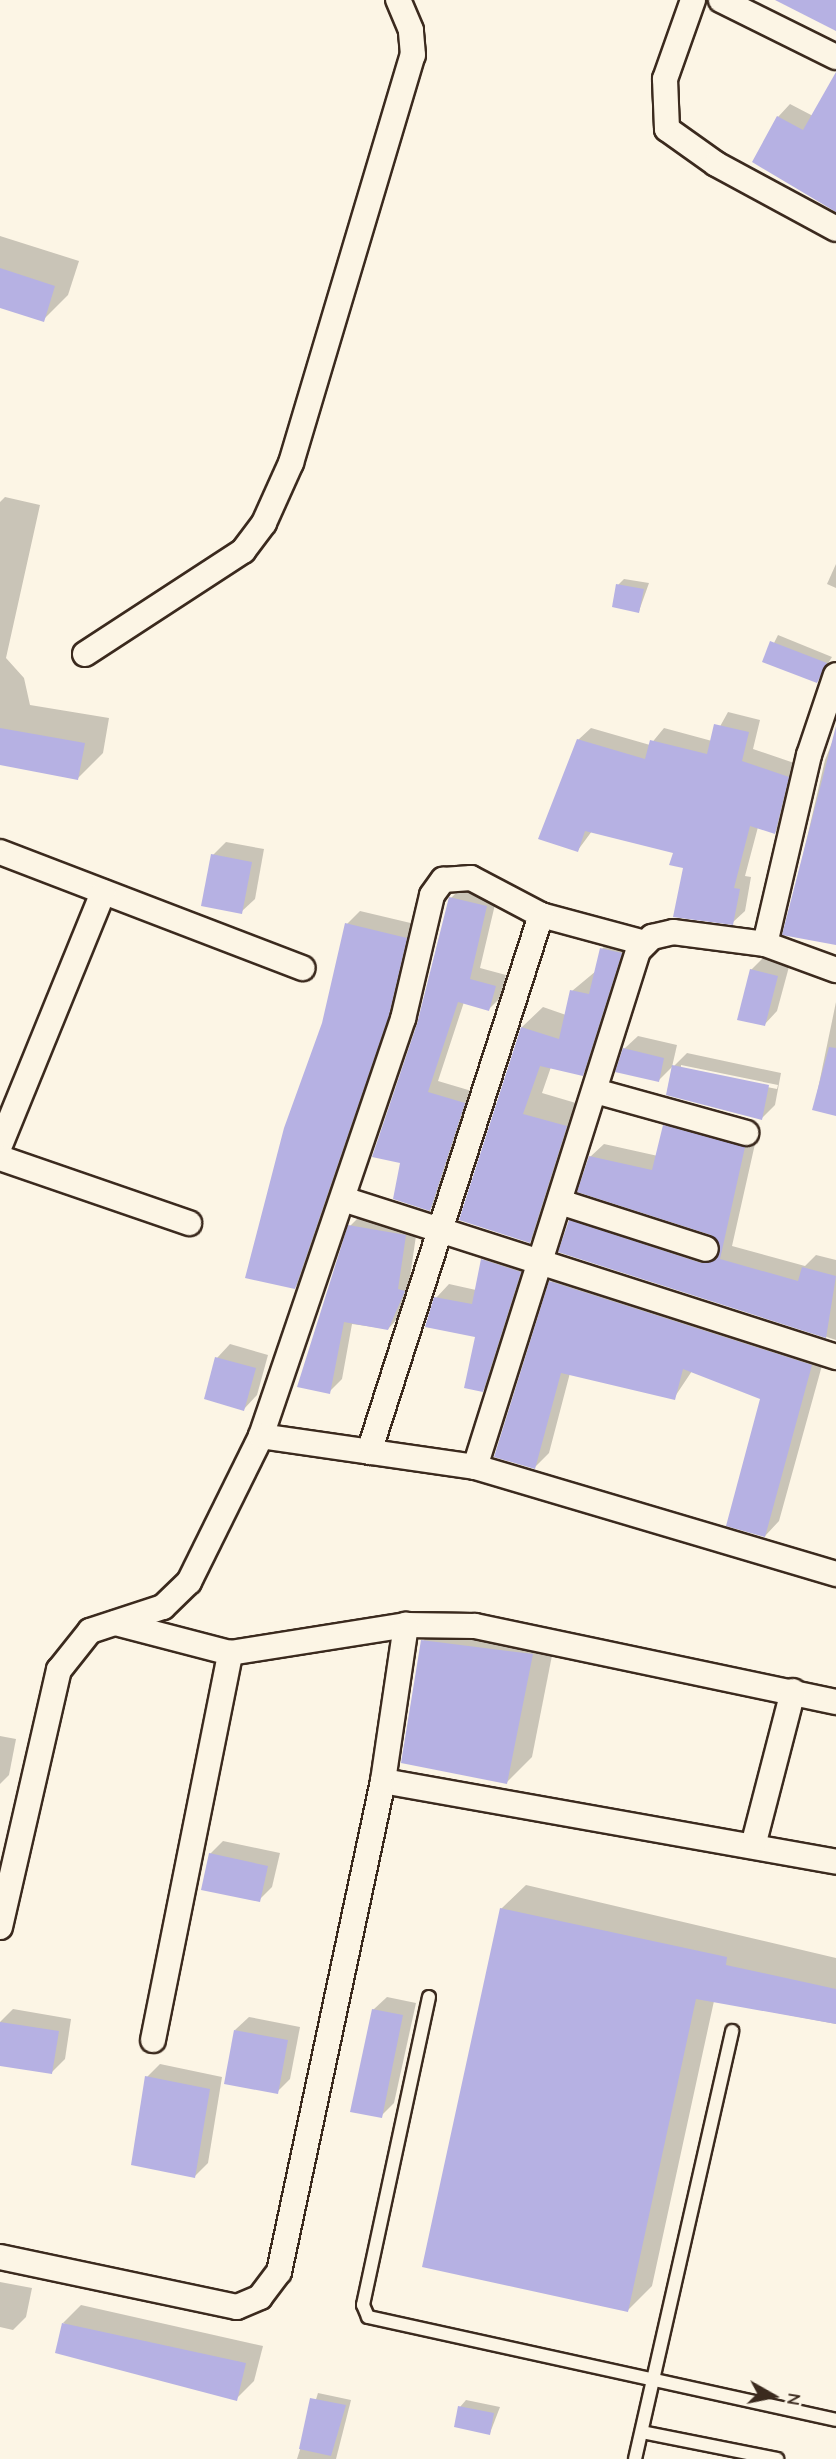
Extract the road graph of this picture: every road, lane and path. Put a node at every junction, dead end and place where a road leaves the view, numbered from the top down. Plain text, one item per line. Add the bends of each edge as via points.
1 (398, 0) edge
2 (693, 0) edge
3 (721, 0) edge
4 (836, 57) edge
5 (836, 229) edge
6 (85, 654) dead end
7 (836, 674) edge
8 (0, 852) edge
9 (103, 892) junction
10 (541, 915) junction
11 (645, 943) junction
12 (765, 944) junction
13 (302, 968) dead end
14 (836, 970) edge
15 (595, 1091) junction
16 (746, 1133) dead end
17 (0, 1145) edge
18 (0, 1158) edge
19 (343, 1199) junction
20 (560, 1202) junction
21 (189, 1223) dead end
22 (437, 1230) junction
23 (706, 1249) dead end
24 (541, 1264) junction
25 (836, 1357) edge
26 (261, 1436) junction
27 (369, 1452) junction
28 (475, 1467) junction
29 (836, 1574) edge
30 (115, 1623) junction
31 (406, 1625) junction
32 (230, 1653) junction
33 (793, 1691) junction
34 (836, 1702) edge
35 (383, 1781) junction
36 (753, 1846) junction
37 (836, 1862) edge
38 (0, 1927) edge
39 (429, 1997) dead end
40 (732, 2031) dead end
41 (153, 2040) dead end
42 (0, 2257) edge
43 (653, 2379) junction
44 (836, 2420) edge
45 (642, 2432) junction
46 (635, 2459) edge
47 (777, 2459) edge

1 - 6 street via 411,30 413,55 291,463 264,523 243,551
2 - 5 street via 665,79 667,129 716,164
3 - 4 street
7 - 12 street via 809,755
8 - 9 street
9 - 13 street
9 - 17 street
10 - 11 street
10 - 19 street via 471,878 443,880 432,895 404,1019
10 - 22 street
11 - 12 street via 673,932
11 - 15 street
12 - 14 street
15 - 16 street
15 - 20 street
18 - 21 street
19 - 22 street
19 - 26 street
20 - 23 street
20 - 24 street
22 - 24 street
22 - 27 street
24 - 25 street
24 - 28 street
26 - 27 street
26 - 30 street via 189,1582 163,1607
27 - 28 street
28 - 29 street
30 - 32 street
30 - 38 street via 90,1631 59,1670
31 - 32 street
31 - 33 street via 475,1626
31 - 35 street
32 - 41 street
33 - 34 street
33 - 36 street
35 - 36 street
35 - 42 street via 279,2272 260,2297 237,2307 190,2302
36 - 37 street
39 - 43 lane via 363,2305 368,2317
40 - 43 lane
43 - 44 lane
43 - 45 lane
45 - 46 lane
45 - 47 lane

